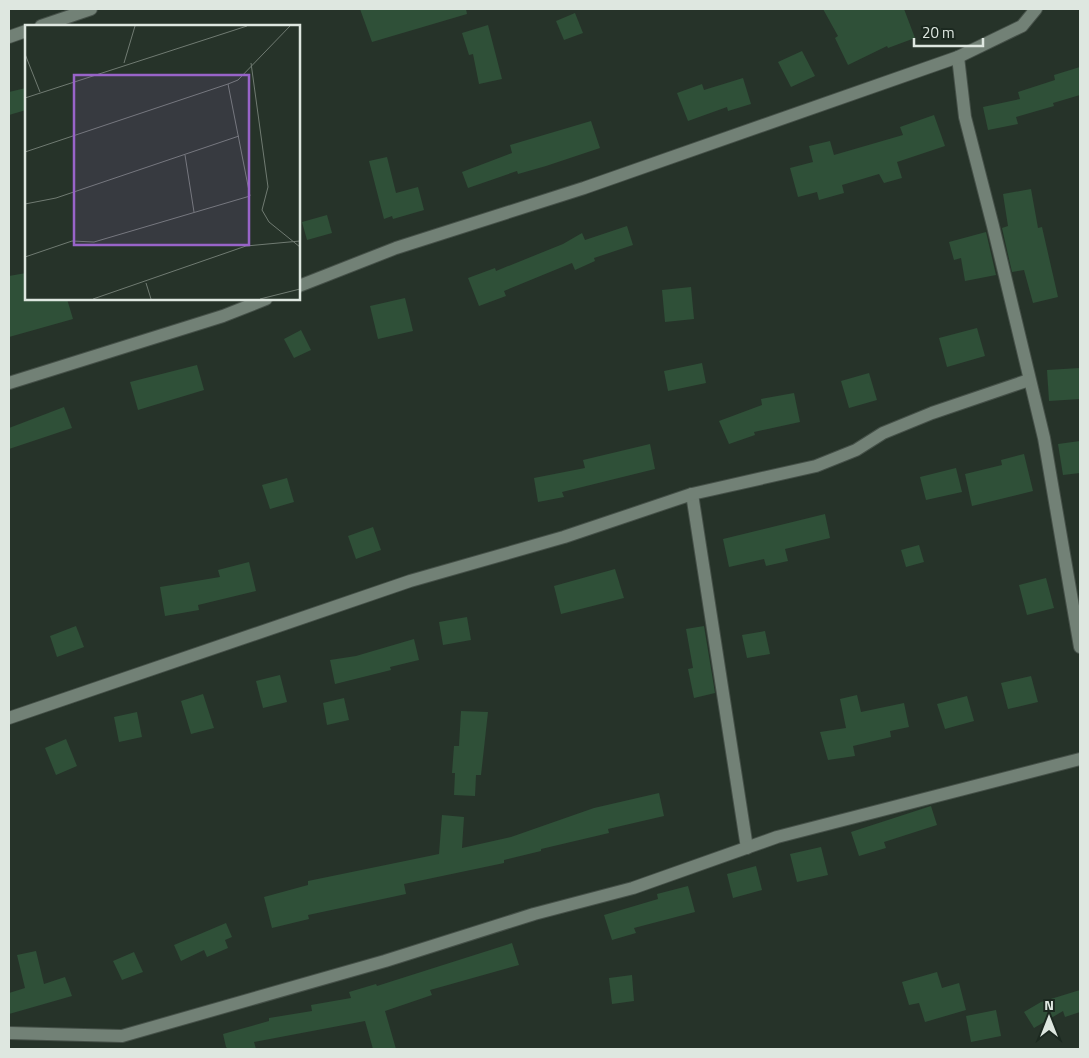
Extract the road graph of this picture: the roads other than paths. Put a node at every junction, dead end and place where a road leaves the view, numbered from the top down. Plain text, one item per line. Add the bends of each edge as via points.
1 (91, 9) edge
2 (1036, 9) edge
3 (44, 25) edge
4 (25, 31) edge
5 (9, 38) edge
6 (958, 57) junction
7 (300, 286) edge
8 (263, 300) edge
9 (1029, 380) junction
10 (9, 383) edge
11 (692, 494) junction
12 (1080, 647) edge
13 (9, 718) edge
14 (1080, 759) edge
15 (746, 848) junction
16 (9, 1033) edge

1 - 3 street
2 - 6 street via 1022,26
4 - 5 street
6 - 7 street via 584,188 396,248
6 - 9 street via 965,117
8 - 10 street via 223,316
9 - 11 street via 932,413 816,466
9 - 12 street via 1044,438
11 - 13 street via 564,537 410,581
11 - 15 street
14 - 15 street via 777,837
15 - 16 street via 633,888 534,914 385,961 122,1036

